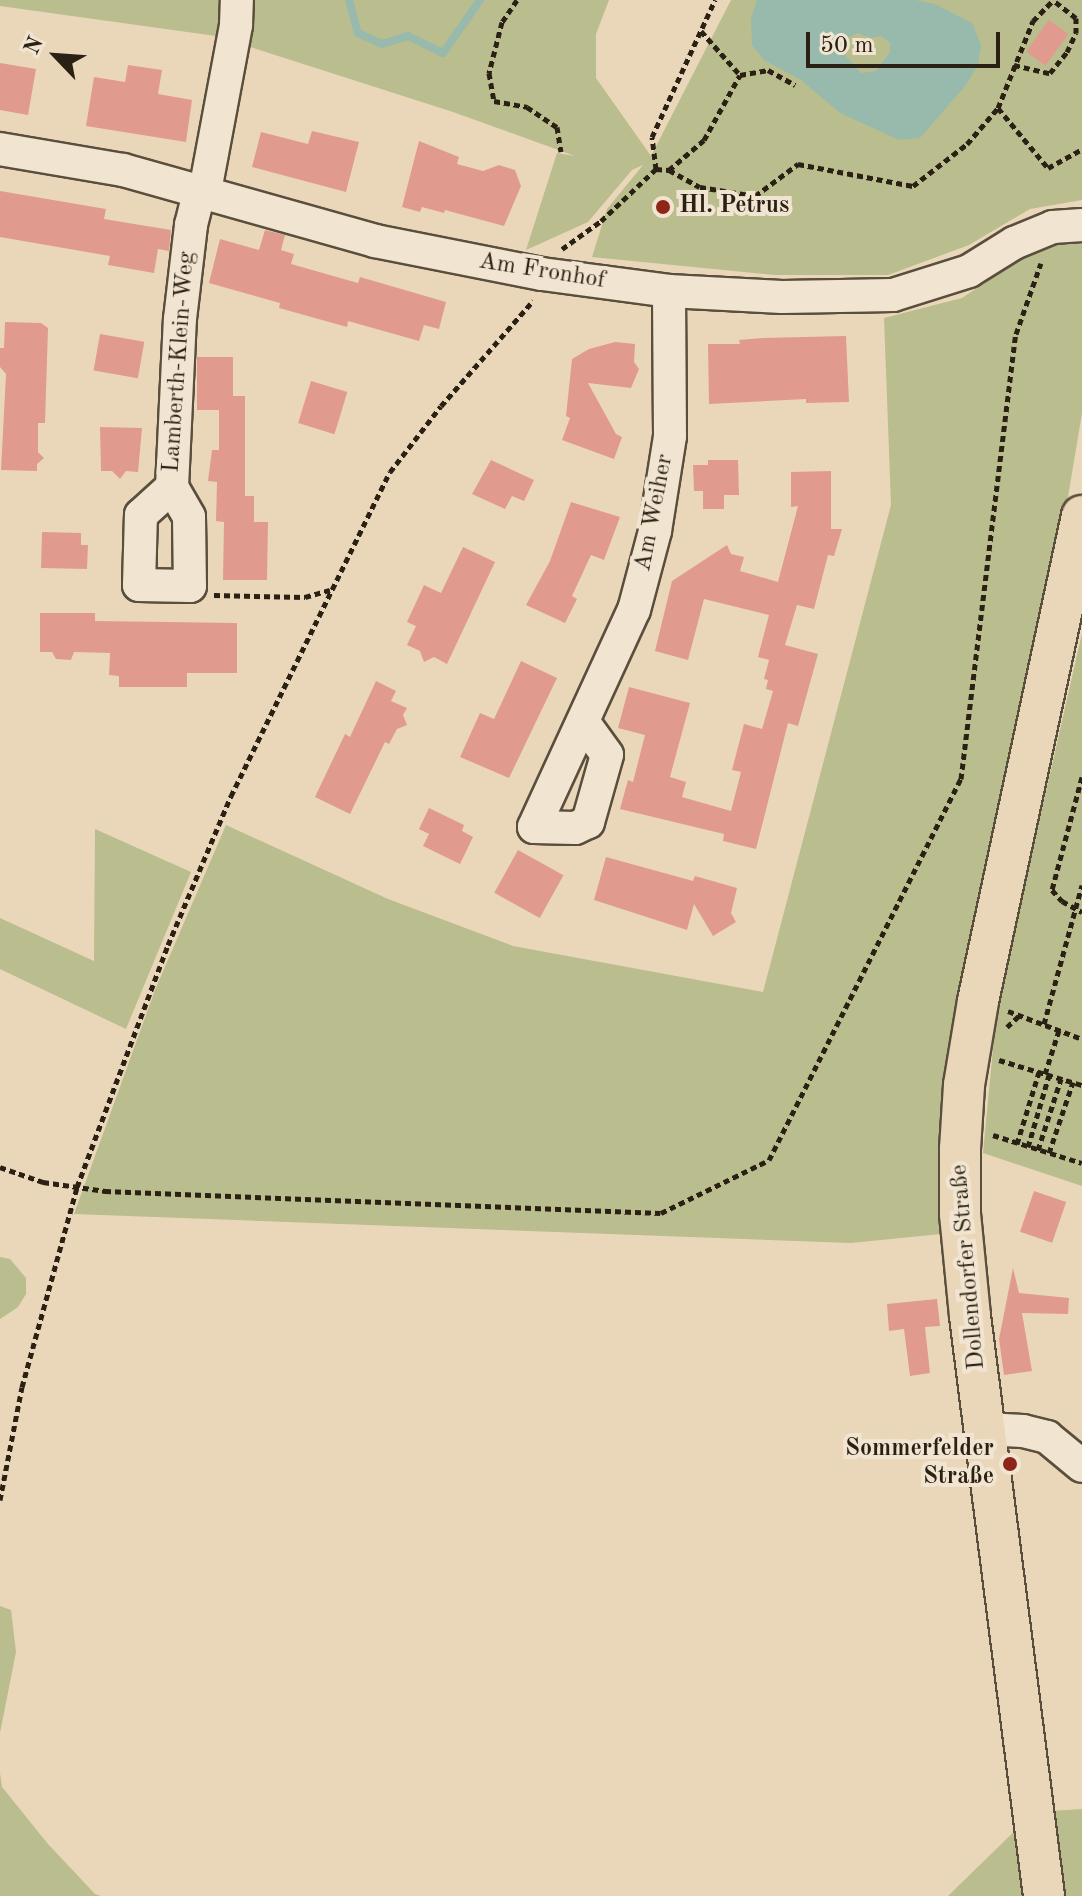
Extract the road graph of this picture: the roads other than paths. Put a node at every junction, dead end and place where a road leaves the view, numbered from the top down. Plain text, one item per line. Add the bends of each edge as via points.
1 (237, 0) edge
2 (0, 149) edge
3 (203, 191) junction
4 (1067, 226) edge
5 (669, 291) junction
6 (172, 487) junction
7 (1082, 516) edge
8 (1071, 622) edge
9 (584, 723) dead end
10 (985, 1429) junction
11 (1079, 1452) edge
12 (1043, 1889) edge

1 - 3 street, Lamberth-Klein-Weg
2 - 3 street, Am Fronhof via 123,170
3 - 5 street, Am Fronhof via 375,241 542,274
3 - 6 street, Lamberth-Klein-Weg via 191,225 180,319
4 - 5 street, Am Fronhof via 1014,243 969,271 893,295
5 - 9 street, Am Weiher via 670,436 662,500 634,610
6 - 6 street, Lamberth-Klein-Weg via 141,515 139,585 190,586 189,517
7 - 8 main road, Dollendorfer Straße
8 - 10 main road, Dollendorfer Straße via 978,1001 964,1085 960,1214
10 - 11 street via 1023,1431
10 - 12 main road, Dollendorfer Straße

